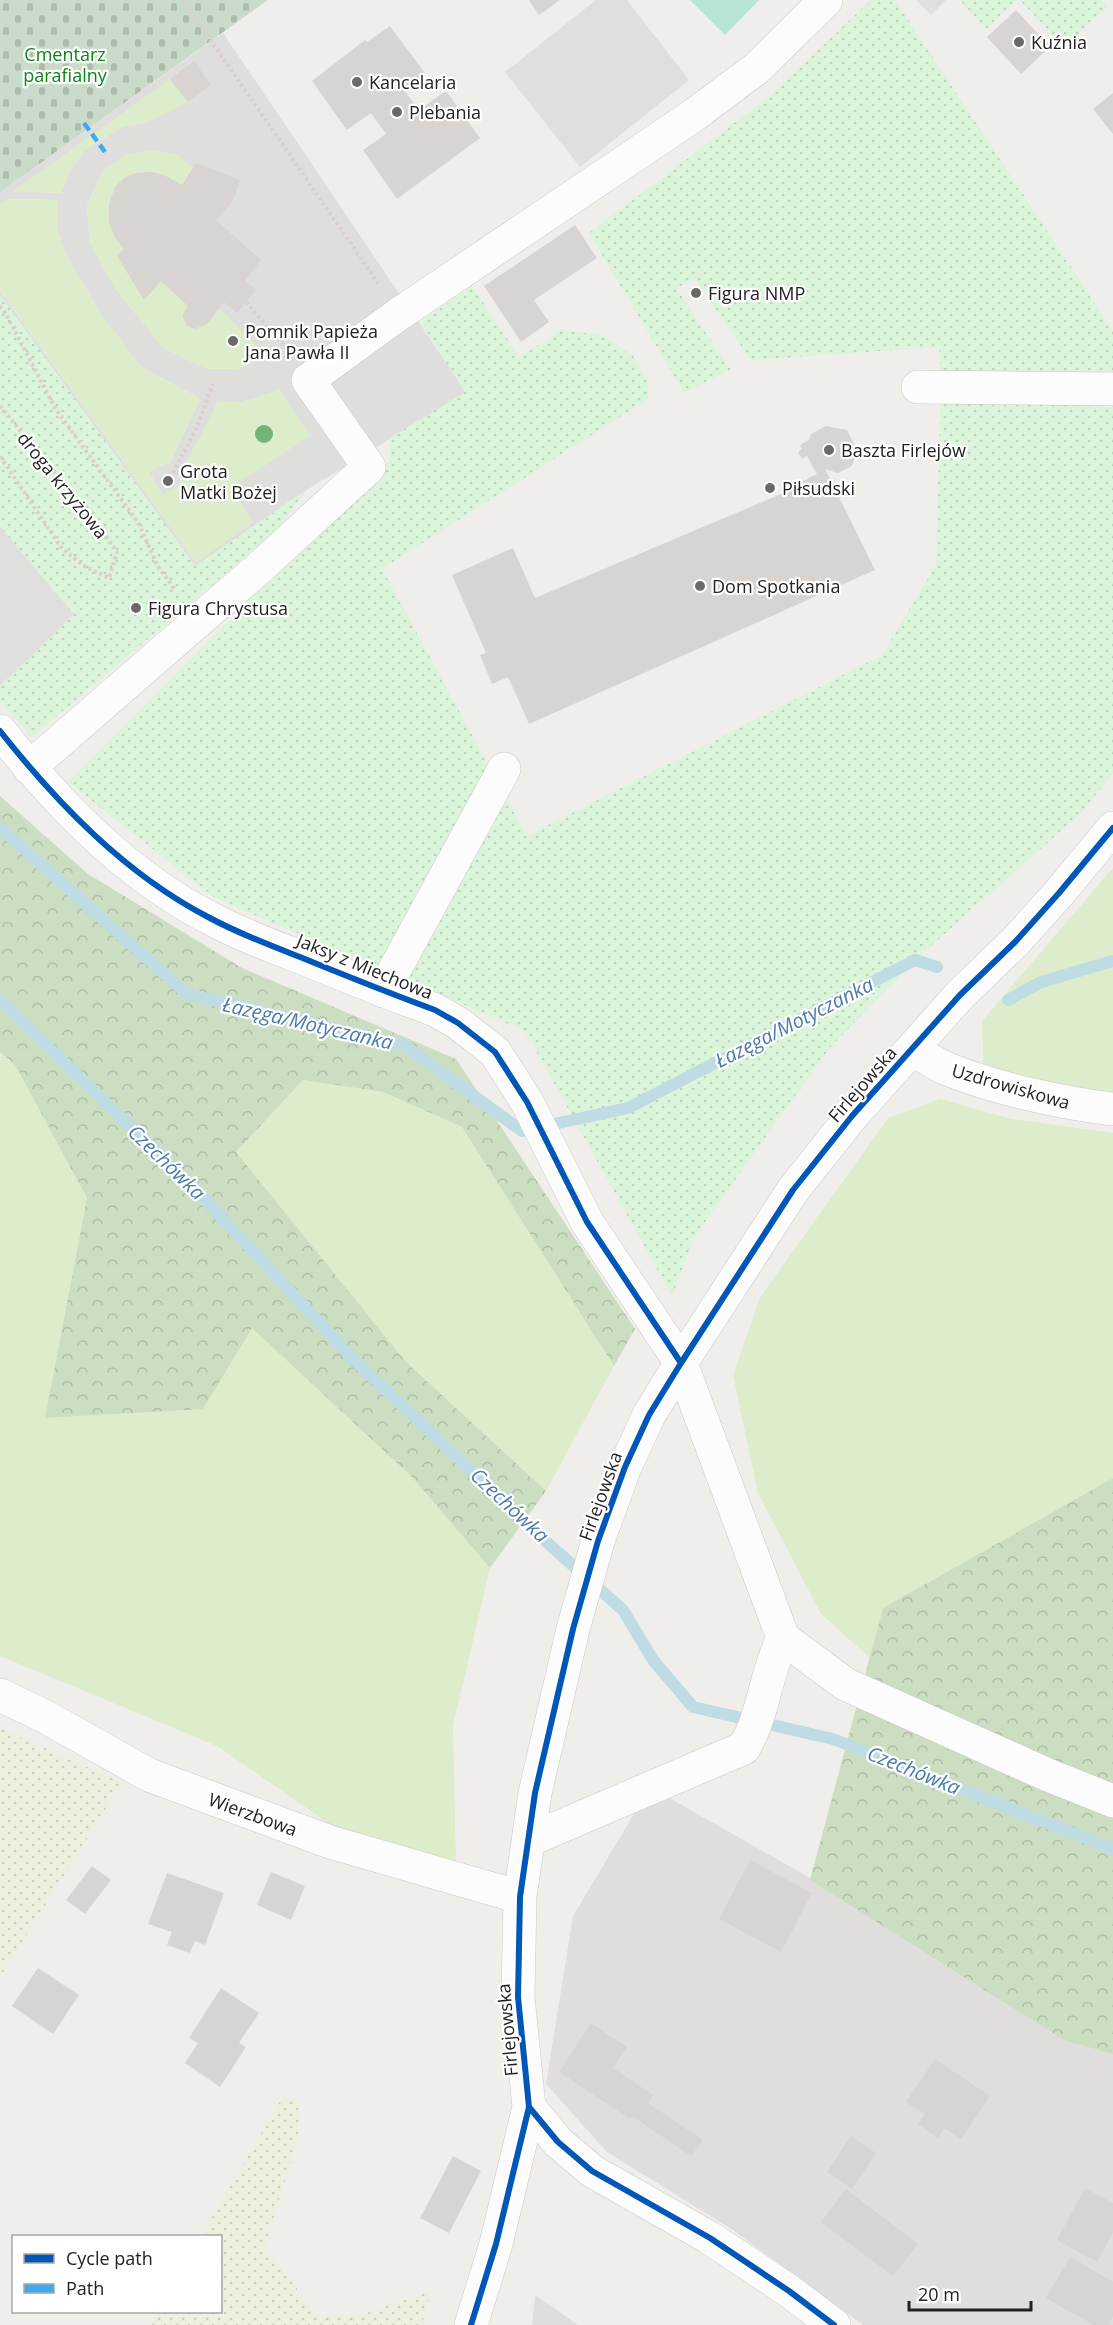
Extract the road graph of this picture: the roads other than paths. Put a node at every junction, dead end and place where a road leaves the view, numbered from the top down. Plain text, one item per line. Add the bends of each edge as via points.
1 (826, 0) edge
2 (918, 387) dead end
3 (1113, 389) edge
4 (0, 731) edge
5 (29, 768) junction
6 (504, 769) dead end
7 (1113, 828) edge
8 (383, 991) junction
9 (913, 1049) junction
10 (1113, 1109) edge
11 (681, 1363) junction
12 (783, 1638) junction
13 (0, 1695) edge
14 (1113, 1801) edge
15 (530, 1840) junction
16 (520, 1898) junction
17 (529, 2107) junction
18 (471, 2325) edge
19 (834, 2325) edge

1 - 5 street via 757,68 694,115 308,380 369,467
2 - 3 street
4 - 5 street, Jaksy z Miechowa
5 - 8 street, Jaksy z Miechowa via 129,864 207,917
6 - 8 street
7 - 9 street, Firlejowska via 1030,926 960,995
8 - 11 street, Jaksy z Miechowa via 435,1010 495,1052 527,1102 587,1222
9 - 10 street, Uzdrowiskowa via 944,1067 984,1081 1077,1105
9 - 11 street, Firlejowska via 852,1116 793,1190
11 - 12 street, Jaksy z Miechowa
11 - 15 street, Firlejowska via 649,1415 598,1541 535,1793
12 - 14 street via 845,1684
12 - 15 street via 772,1660 754,1731 744,1748
13 - 16 street, Wierzbowa via 149,1775 330,1842
15 - 16 street, Firlejowska
16 - 17 street, Firlejowska via 518,1997
17 - 18 street, Firlejowska via 496,2244
17 - 19 street via 558,2142 592,2171 710,2238

